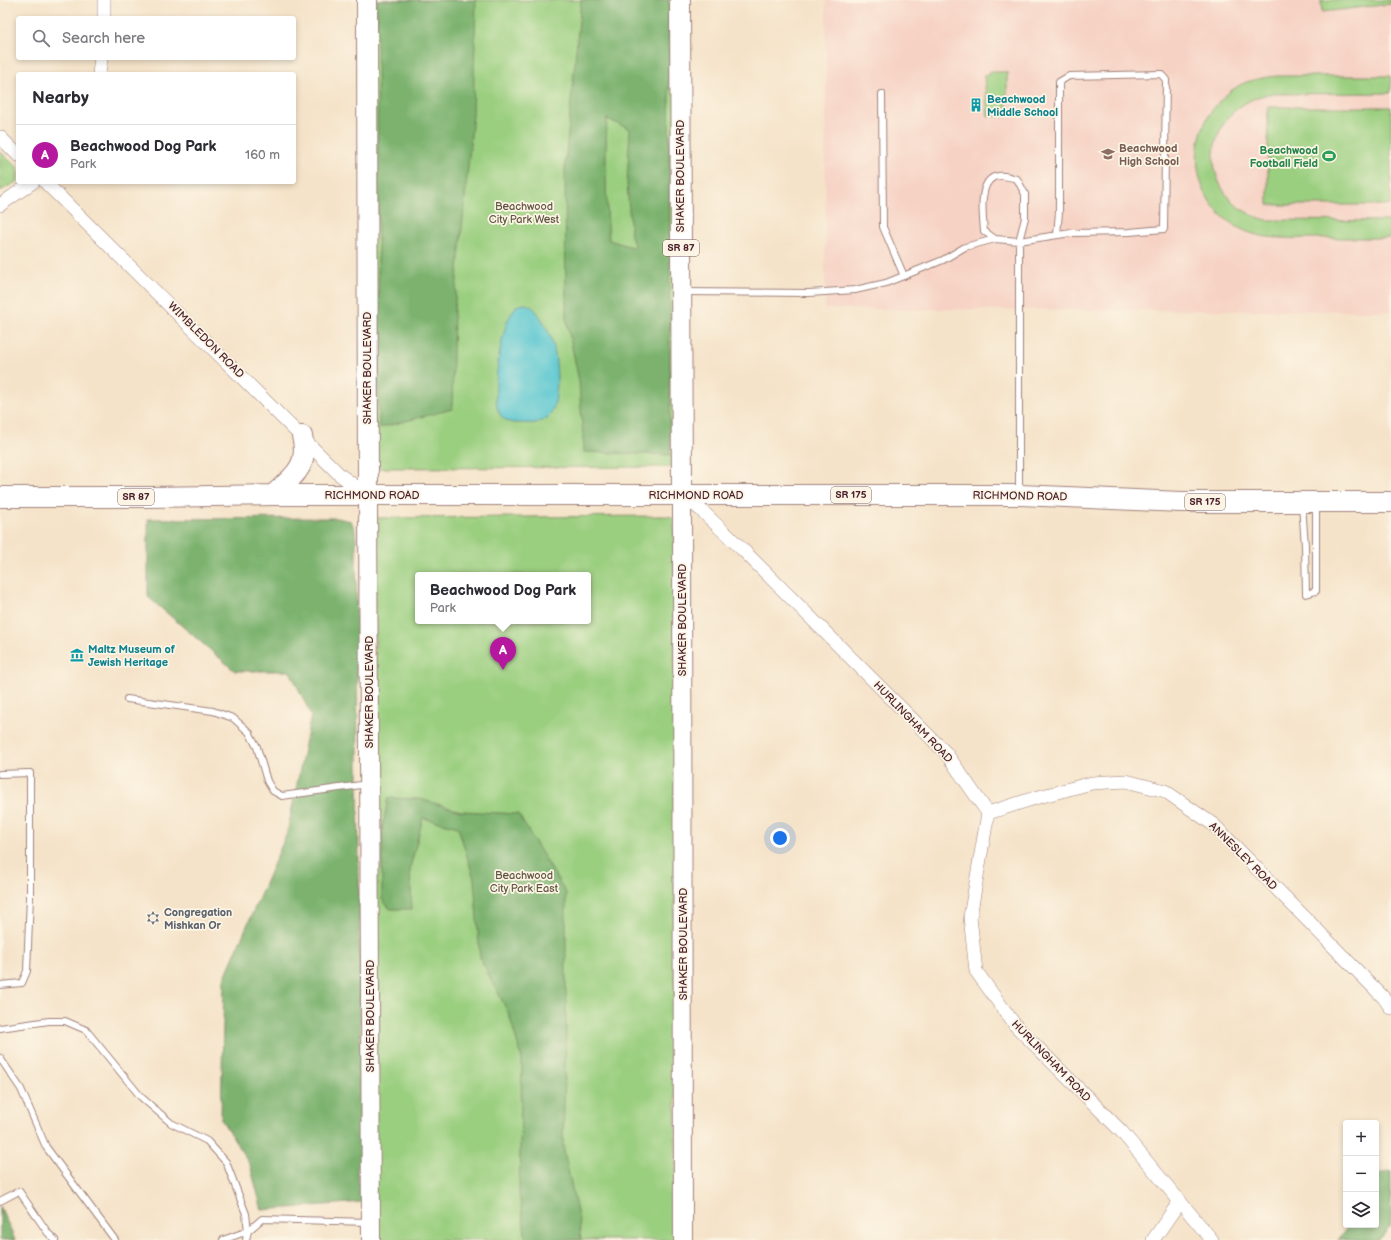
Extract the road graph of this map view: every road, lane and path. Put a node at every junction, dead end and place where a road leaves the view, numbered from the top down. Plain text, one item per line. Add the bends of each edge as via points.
1 (104, 0) edge
2 (367, 0) edge
3 (680, 0) edge
4 (104, 16) edge
5 (101, 60) edge
6 (99, 72) edge
7 (882, 94) dead end
8 (0, 137) edge
9 (16, 153) edge
10 (30, 184) edge
11 (47, 184) edge
12 (0, 205) edge
13 (1057, 235) junction
14 (995, 239) junction
15 (1019, 241) junction
16 (904, 276) junction
17 (681, 292) junction
18 (302, 436) junction
19 (273, 495) junction
20 (368, 495) junction
21 (682, 495) junction
22 (1020, 495) junction
23 (0, 497) edge
24 (1309, 502) junction
25 (1391, 502) edge
26 (127, 698) dead end
27 (0, 774) edge
28 (369, 784) junction
29 (988, 813) junction
30 (0, 985) edge
31 (1391, 1008) edge
32 (0, 1028) edge
33 (0, 1058) edge
34 (0, 1201) edge
35 (1180, 1201) junction
36 (370, 1222) junction
37 (248, 1231) junction
38 (55, 1240) edge
39 (115, 1240) edge
40 (223, 1240) edge
41 (246, 1240) edge
42 (371, 1240) edge
43 (684, 1240) edge
44 (1153, 1240) edge
45 (1212, 1240) edge

1 - 4 street
2 - 20 main road, SHAKER BOULEVARD
3 - 17 main road, SHAKER BOULEVARD / SR 87
5 - 6 street
7 - 16 lane via 883,227
8 - 9 street
10 - 12 street
11 - 18 street, WIMBLEDON ROAD
13 - 13 lane via 1164,229 1166,80 1160,74 1069,76 1059,82
13 - 15 lane
14 - 15 lane
14 - 15 lane via 984,231 983,199 987,184 994,177 1005,176 1017,179 1025,194 1025,218
14 - 16 lane via 965,247 943,260
15 - 22 lane
16 - 17 lane via 855,290 809,293
17 - 21 main road, SHAKER BOULEVARD / SR 87
18 - 19 main road via 305,448 301,466
18 - 20 street, WIMBLEDON ROAD via 340,475
19 - 20 main road, RICHMOND ROAD / SR 87
19 - 23 main road, RICHMOND ROAD / SR 87
20 - 21 main road, RICHMOND ROAD / SR 87
20 - 28 main road, SHAKER BOULEVARD
21 - 22 main road, RICHMOND ROAD / SR 175
21 - 29 street, HURLINGHAM ROAD via 733,540 946,753
21 - 43 main road, SHAKER BOULEVARD
22 - 24 main road, RICHMOND ROAD / SR 175 via 1181,502
24 - 24 lane via 1306,594 1316,591
24 - 25 main road, RICHMOND ROAD / SR 175
26 - 28 lane via 213,712 233,718 249,732 257,747 267,781 273,791 282,796
27 - 30 lane via 30,773 28,971 22,983
28 - 36 main road, SHAKER BOULEVARD
29 - 31 street, ANNESLEY ROAD via 1034,798 1092,784 1126,781 1166,791 1214,825
29 - 35 street, HURLINGHAM ROAD via 970,917 976,971 1015,1025 1122,1132
32 - 37 lane via 65,1021 86,1030 141,1097 171,1123 207,1141 226,1162 246,1214
33 - 39 lane via 21,1089 46,1147
34 - 38 lane via 19,1191
35 - 44 street
35 - 45 street, HURLINGHAM ROAD
36 - 37 lane via 262,1220
36 - 42 main road, SHAKER BOULEVARD
37 - 40 lane
37 - 41 lane

